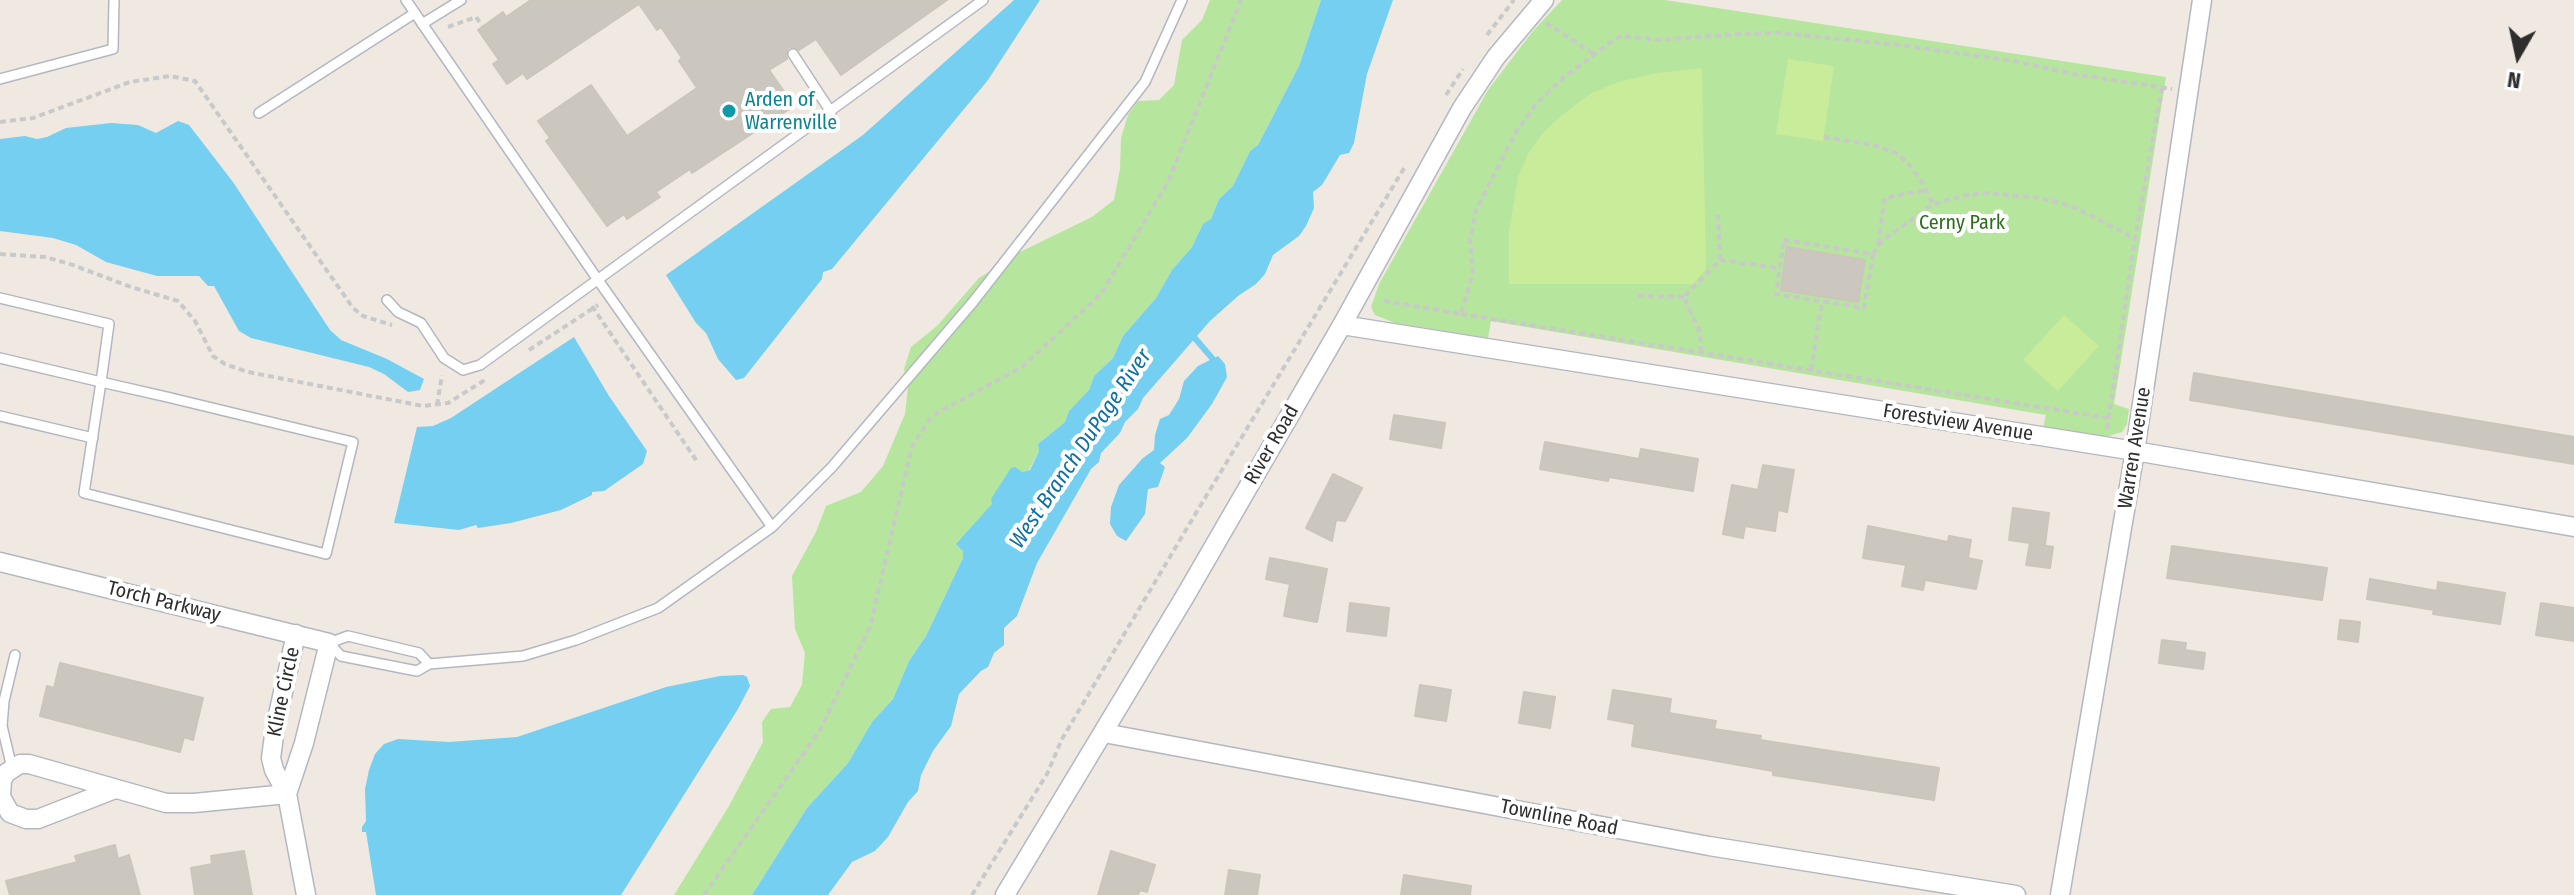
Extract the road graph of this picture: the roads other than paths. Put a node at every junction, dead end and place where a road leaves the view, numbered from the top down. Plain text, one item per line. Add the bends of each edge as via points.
1 (114, 0) edge
2 (406, 0) edge
3 (461, 0) edge
4 (983, 0) edge
5 (1182, 0) edge
6 (2202, 0) edge
7 (1538, 7) edge
8 (415, 13) junction
9 (422, 24) junction
10 (793, 54) dead end
11 (0, 79) edge
12 (831, 112) junction
13 (259, 113) dead end
14 (598, 280) junction
15 (0, 298) edge
16 (387, 300) dead end
17 (1342, 325) junction
18 (0, 358) edge
19 (101, 382) junction
20 (0, 416) edge
21 (93, 438) junction
22 (2135, 451) junction
23 (772, 527) junction
24 (2574, 527) edge
25 (0, 562) edge
26 (296, 634) junction
27 (329, 643) junction
28 (15, 655) dead end
29 (429, 664) junction
30 (1104, 733) junction
31 (12, 768) junction
32 (115, 789) junction
33 (287, 794) junction
34 (0, 798) edge
35 (306, 895) edge
36 (1005, 895) edge
37 (2016, 895) edge
38 (2060, 895) edge

1 - 11 lane via 113,49
2 - 8 lane
3 - 9 lane
4 - 12 lane
5 - 23 lane via 1145,82 963,314 832,467
6 - 22 street, Warren Avenue
7 - 17 street, River Road via 1462,108
8 - 9 lane
8 - 13 lane
9 - 14 lane
10 - 12 lane
12 - 14 lane
14 - 16 lane via 480,365 463,370 444,358 421,323
14 - 23 lane
15 - 19 lane via 109,324
17 - 22 street, Forestview Avenue
17 - 30 street, River Road
18 - 19 lane
19 - 21 lane
19 - 21 lane via 353,442 326,554 84,493
20 - 21 lane
22 - 24 street, Forestview Avenue
22 - 38 street, Warren Avenue
23 - 29 lane via 658,608 523,656
25 - 26 street, Torch Parkway
26 - 27 street, Torch Parkway
26 - 33 street, Kline Circle via 271,758
27 - 29 lane via 348,636 419,653
27 - 29 lane via 341,656 372,663 417,671
27 - 33 street, Kline Circle
28 - 31 lane via 2,726
30 - 36 street, River Road
30 - 37 street, Townline Road via 1709,846
31 - 32 street via 40,765
31 - 34 street via 2,780
32 - 33 street via 177,803
32 - 34 street via 38,819 10,813
33 - 35 street, Kline Circle

